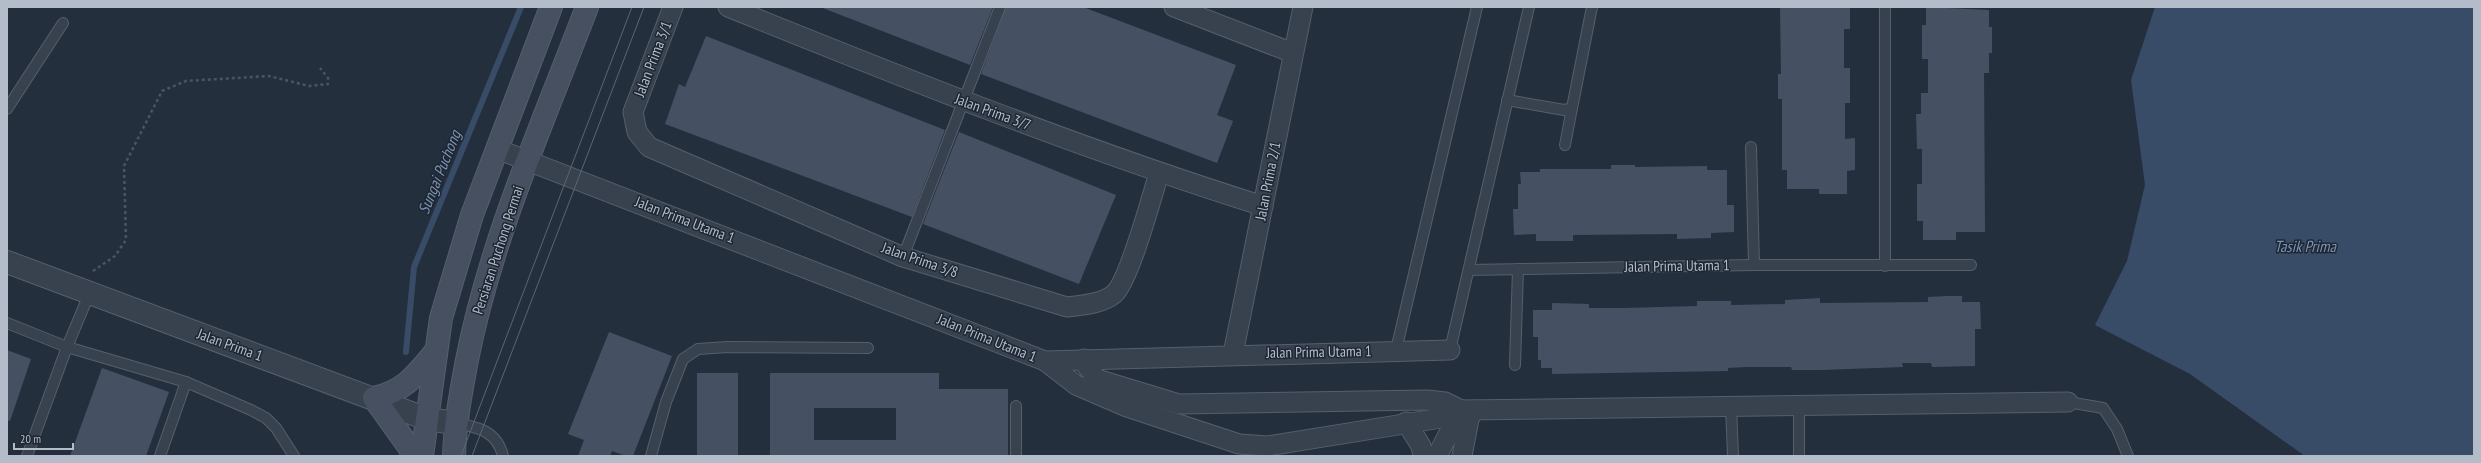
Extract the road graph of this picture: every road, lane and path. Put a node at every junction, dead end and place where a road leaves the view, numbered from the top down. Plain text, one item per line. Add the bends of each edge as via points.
1 (551, 7) edge
2 (588, 7) edge
3 (672, 7) edge
4 (728, 7) edge
5 (1000, 7) edge
6 (1174, 7) edge
7 (1303, 7) edge
8 (1477, 7) edge
9 (1529, 7) edge
10 (1592, 7) edge
11 (1885, 7) edge
12 (63, 23) dead end
13 (1293, 53) junction
14 (320, 68) dead end
15 (1507, 100) junction
16 (965, 102) junction
17 (1572, 108) junction
18 (7, 109) edge
19 (633, 112) joint
20 (1565, 145) dead end
21 (1751, 147) dead end
22 (497, 149) junction
23 (529, 160) junction
24 (1159, 173) junction
25 (1263, 206) junction
26 (903, 257) junction
27 (7, 262) edge
28 (1754, 265) junction
29 (1971, 265) dead end
30 (1885, 266) junction
31 (1518, 269) junction
32 (1469, 270) junction
33 (89, 282) junction
34 (7, 323) edge
35 (67, 346) junction
36 (868, 348) dead end
37 (1396, 350) junction
38 (1450, 350) joint
39 (436, 351) junction
40 (1233, 354) junction
41 (1084, 359) junction
42 (1045, 360) junction
43 (1515, 365) dead end
44 (186, 382) junction
45 (374, 398) junction
46 (2068, 402) joint
47 (1016, 406) dead end
48 (1731, 406) junction
49 (1799, 406) junction
50 (1468, 410) junction
51 (427, 419) junction
52 (455, 422) junction
53 (1406, 422) junction
54 (27, 456) edge
55 (160, 456) edge
56 (294, 456) edge
57 (413, 456) edge
58 (422, 456) edge
59 (454, 456) edge
60 (503, 456) edge
61 (651, 456) edge
62 (1016, 456) edge
63 (1423, 456) edge
64 (1437, 456) edge
65 (1462, 456) edge
66 (1733, 456) edge
67 (1800, 456) edge
68 (2128, 456) edge

1 - 22 main road
2 - 23 main road, Persiaran Puchong Permai
3 - 19 street, Jalan Prima 3/1
4 - 16 street, Jalan Prima 3/7
5 - 16 lane
6 - 13 street
7 - 13 street, Jalan Prima 2/1
8 - 37 lane
9 - 15 lane, Jalan Prima Utama 1
10 - 17 lane
11 - 30 lane
12 - 18 lane
13 - 25 street, Jalan Prima 2/1
14 - 33 path via 328,78 328,84 309,86 269,76 186,81 162,91 124,166 126,240 115,256 95,271
15 - 17 lane via 1564,110
15 - 32 lane, Jalan Prima Utama 1
16 - 24 street, Jalan Prima 3/7
16 - 26 lane
17 - 20 lane
19 - 26 street, Jalan Prima 3/8 via 637,132 649,147
21 - 28 lane
22 - 23 street, Jalan Prima Utama 1
22 - 39 main road via 472,215 441,318
23 - 42 street, Jalan Prima Utama 1
23 - 52 main road, Persiaran Puchong Permai via 503,225 474,325
24 - 25 street, Jalan Prima 3/7
24 - 26 street, Jalan Prima 3/8 via 1132,258 1115,293 1095,303 1067,307
25 - 40 street, Jalan Prima 2/1
27 - 33 street, Jalan Prima 1
28 - 30 lane, Jalan Prima Utama 1
28 - 31 lane, Jalan Prima Utama 1
29 - 30 lane, Jalan Prima Utama 1
31 - 32 lane, Jalan Prima Utama 1
31 - 43 lane
32 - 38 lane, Jalan Prima Utama 1
33 - 35 lane
33 - 45 street, Jalan Prima 1
34 - 35 lane
35 - 44 lane
35 - 54 lane
36 - 61 lane via 728,346 698,349 683,359 666,402
37 - 38 street, Jalan Prima Utama 1
37 - 40 street, Jalan Prima Utama 1
39 - 45 main road via 414,379 389,394
39 - 51 main road
40 - 41 street, Jalan Prima Utama 1
41 - 42 street, Jalan Prima Utama 1
41 - 50 street via 1097,379 1179,404 1427,400 1445,402
42 - 53 street via 1076,385 1127,407 1239,444 1267,446 1307,441
44 - 55 lane
44 - 56 lane via 266,418 276,428
45 - 51 street, Jalan Prima 1
45 - 57 main road
46 - 49 street
46 - 68 lane via 2103,408 2117,429
47 - 62 lane
48 - 49 street
48 - 50 street
48 - 66 lane
49 - 67 lane
50 - 53 street via 1441,418
50 - 64 street
50 - 65 street via 1469,419
51 - 52 street, Jalan Prima 1
51 - 58 main road
52 - 59 main road, Persiaran Puchong Permai
52 - 60 lane via 491,433 501,446
53 - 63 street via 1421,446

